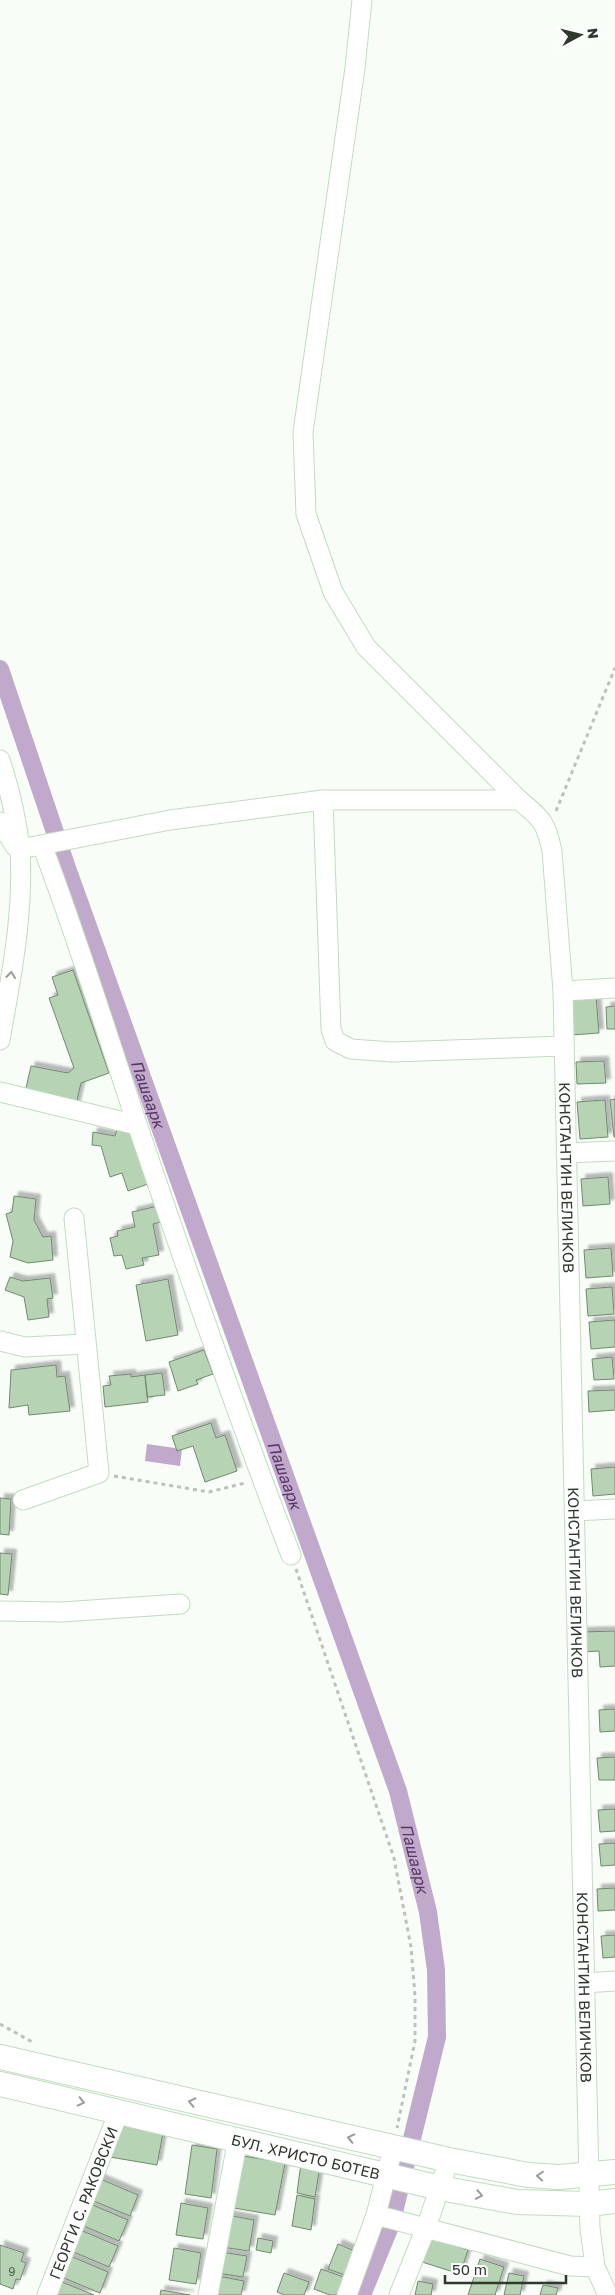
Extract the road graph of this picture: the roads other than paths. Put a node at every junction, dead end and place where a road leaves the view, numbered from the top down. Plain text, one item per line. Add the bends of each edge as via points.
1 (362, 0) edge
2 (0, 760) edge
3 (323, 800) junction
4 (519, 800) junction
5 (0, 822) edge
6 (44, 845) junction
7 (20, 849) junction
8 (615, 988) edge
9 (563, 991) junction
10 (0, 1040) edge
11 (564, 1046) junction
12 (0, 1092) edge
13 (138, 1125) junction
14 (615, 1151) edge
15 (566, 1154) junction
16 (74, 1218) dead end
17 (0, 1341) edge
18 (86, 1344) junction
19 (23, 1500) dead end
20 (615, 1509) edge
21 (574, 1511) junction
22 (292, 1555) road end
23 (180, 1604) dead end
24 (0, 1612) edge
25 (615, 1981) edge
26 (585, 1982) junction
27 (0, 2038) edge
28 (0, 2057) edge
29 (35, 2066) junction
30 (0, 2084) edge
31 (33, 2091) junction
32 (0, 2102) edge
33 (119, 2111) junction
34 (238, 2139) junction
35 (395, 2148) junction
36 (443, 2159) junction
37 (615, 2172) edge
38 (388, 2176) junction
39 (589, 2176) junction
40 (436, 2187) junction
41 (615, 2200) edge
42 (589, 2204) junction
43 (378, 2216) junction
44 (422, 2227) junction
45 (596, 2267) junction
46 (47, 2295) edge
47 (208, 2295) edge
48 (347, 2295) edge
49 (399, 2295) edge
50 (608, 2295) edge

1 - 4 street via 303,432 306,514 333,592 366,647
2 - 7 street
3 - 4 street
3 - 6 street via 170,820
3 - 11 street via 331,1029 335,1041 351,1049 392,1052
4 - 9 street, КОНСТАНТИН ВЕЛИЧКОВ via 540,818 548,830
5 - 7 street
6 - 7 street
6 - 13 street
10 -> 7 street via 18,911
8 - 9 street
9 - 11 street, КОНСТАНТИН ВЕЛИЧКОВ
11 - 15 street, КОНСТАНТИН ВЕЛИЧКОВ
12 - 13 street
13 - 22 street via 262,1479
14 - 15 street
15 - 21 street, КОНСТАНТИН ВЕЛИЧКОВ
16 - 18 street
17 - 18 street via 25,1347
18 - 19 street via 99,1473
20 - 21 street
21 - 26 street, КОНСТАНТИН ВЕЛИЧКОВ
23 - 24 street via 62,1612
25 - 26 street
26 - 39 street, КОНСТАНТИН ВЕЛИЧКОВ
27 - 29 main road
28 - 29 main road, БУЛ. ХРИСТО БОТЕВ
35 -> 29 main road, БУЛ. ХРИСТО БОТЕВ
30 - 31 main road, БУЛ. ХРИСТО БОТЕВ
31 - 32 main road
31 -> 33 main road, БУЛ. ХРИСТО БОТЕВ
33 - 34 main road, БУЛ. ХРИСТО БОТЕВ
33 - 46 street, ГЕОРГИ С. РАКОВСКИ
34 - 38 main road, БУЛ. ХРИСТО БОТЕВ
34 - 47 street
35 - 36 main road, БУЛ. ХРИСТО БОТЕВ
35 - 38 street
39 -> 36 main road, БУЛ. ХРИСТО БОТЕВ via 528,2175
36 - 40 street
37 - 39 main road, БУЛ. ХРИСТО БОТЕВ
38 - 40 main road, БУЛ. ХРИСТО БОТЕВ
38 - 43 street
39 - 42 street, КОНСТАНТИН ВЕЛИЧКОВ
40 -> 42 main road, БУЛ. ХРИСТО БОТЕВ via 517,2202
40 - 44 street
41 - 42 main road, БУЛ. ХРИСТО БОТЕВ
42 - 45 street
43 - 44 street
43 - 48 street
44 - 45 street via 570,2266
44 - 49 street
45 - 50 street

